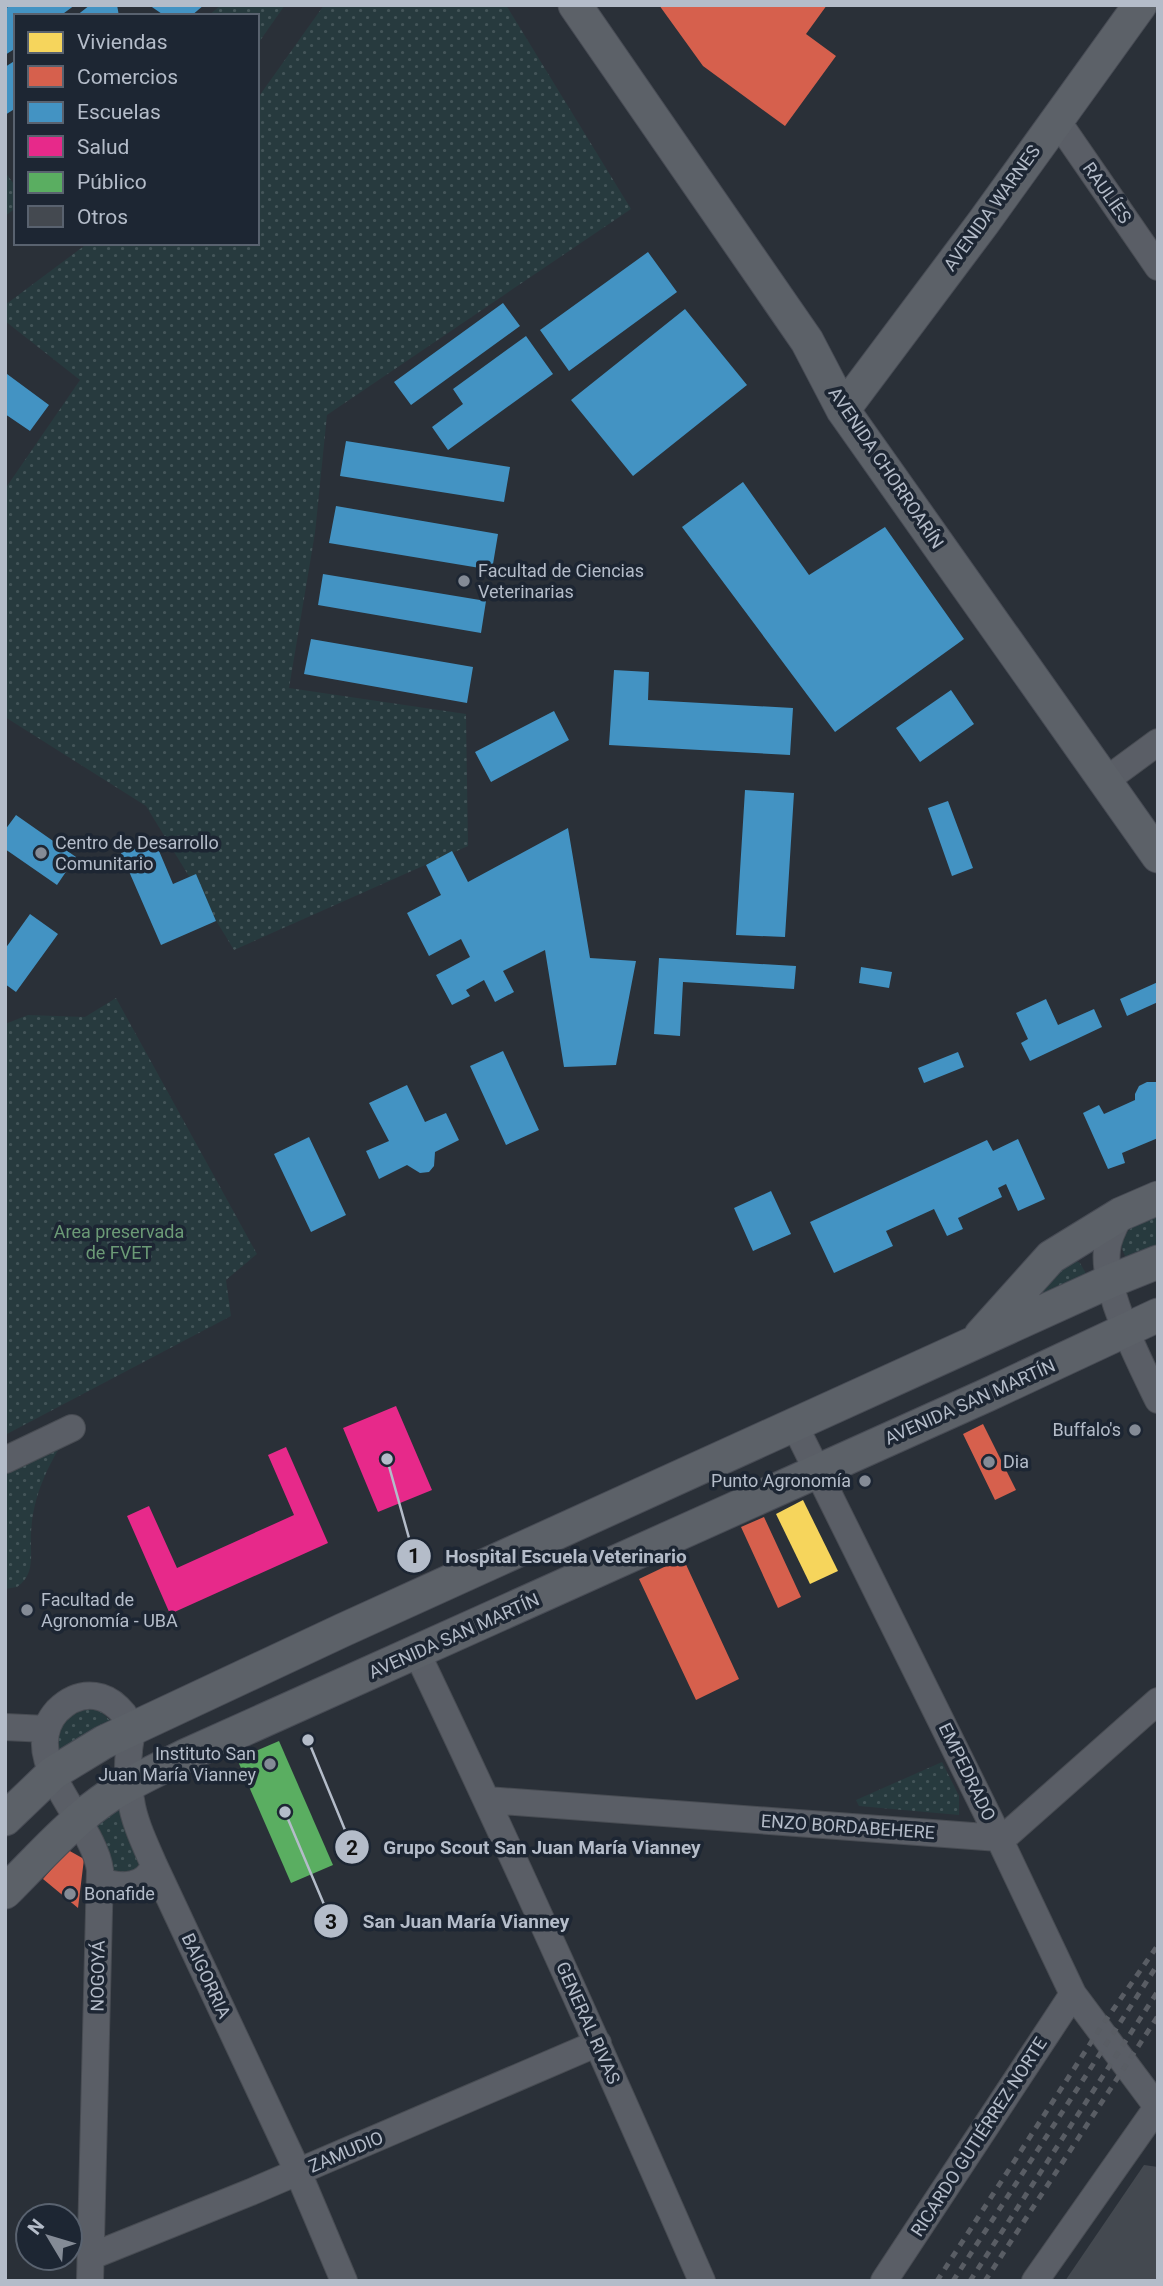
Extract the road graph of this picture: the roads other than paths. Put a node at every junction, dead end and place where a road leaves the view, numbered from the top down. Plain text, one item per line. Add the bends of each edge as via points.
1 (575, 5) edge
2 (1140, 5) edge
3 (1056, 119) junction
4 (1158, 267) edge
5 (843, 410) junction
6 (1158, 741) edge
7 (1105, 781) junction
8 (1158, 856) edge
9 (1158, 1198) edge
10 (1121, 1214) junction
11 (1158, 1262) edge
12 (1108, 1282) junction
13 (1158, 1315) edge
14 (1127, 1330) junction
15 (972, 1344) junction
16 (1158, 1400) edge
17 (794, 1424) junction
18 (72, 1429) dead end
19 (5, 1460) edge
20 (818, 1470) junction
21 (417, 1653) junction
22 (1158, 1701) edge
23 (5, 1727) edge
24 (46, 1729) junction
25 (131, 1730) junction
26 (53, 1773) junction
27 (128, 1784) junction
28 (488, 1800) junction
29 (5, 1819) edge
30 (79, 1821) junction
31 (999, 1838) junction
32 (154, 1865) junction
33 (101, 1881) junction
34 (5, 1892) edge
35 (1073, 1994) junction
36 (598, 2043) junction
37 (1158, 2107) edge
38 (298, 2172) junction
39 (91, 2269) edge
40 (344, 2281) edge
41 (702, 2281) edge
42 (884, 2281) edge
43 (1035, 2281) edge

1 - 5 main road, AVENIDA CHORROARÍN via 807,341
2 - 3 main road, AVENIDA WARNES
3 - 4 street, RAULÍES
3 - 5 main road, AVENIDA WARNES
5 - 7 main road, AVENIDA CHORROARÍN
6 - 7 street
7 - 8 main road, AVENIDA CHORROARÍN
9 - 10 main road
10 - 12 street via 1107,1249
10 - 15 main road via 1051,1258
11 - 12 main road
12 - 14 street
12 - 15 main road
13 - 14 main road, AVENIDA SAN MARTÍN
14 - 16 street
14 - 20 main road, AVENIDA SAN MARTÍN
15 - 17 main road
17 - 20 street, EMPEDRADO
17 - 25 main road
18 - 19 street
20 - 21 main road, AVENIDA SAN MARTÍN
20 - 31 street, EMPEDRADO
21 - 27 main road, AVENIDA SAN MARTÍN
21 - 28 street, GENERAL RIVAS
22 - 31 street
23 - 24 street
24 - 25 street via 59,1709 87,1695 111,1701
24 - 26 street, NOGOYÁ via 47,1758
25 - 26 main road
25 - 27 street, BAIGORRIA
26 - 29 main road
26 - 30 street, NOGOYÁ
27 - 30 main road, AVENIDA SAN MARTÍN
27 - 32 street, BAIGORRIA via 134,1816
28 - 31 street, ENZO BORDABEHERE
28 - 36 street, GENERAL RIVAS
30 - 33 street, NOGOYÁ via 96,1852
30 - 34 main road, AVENIDA SAN MARTÍN
31 - 35 street, EMPEDRADO
32 - 33 street via 148,1876 132,1885
32 - 38 street, BAIGORRIA
33 - 39 street, NOGOYÁ
35 - 37 street, EMPEDRADO
35 - 42 street, RICARDO GUTIÉRREZ NORTE
36 - 38 street, ZAMUDIO
36 - 41 street, GENERAL RIVAS
37 - 43 street
38 - 39 street, ZAMUDIO
38 - 40 street, BAIGORRIA

